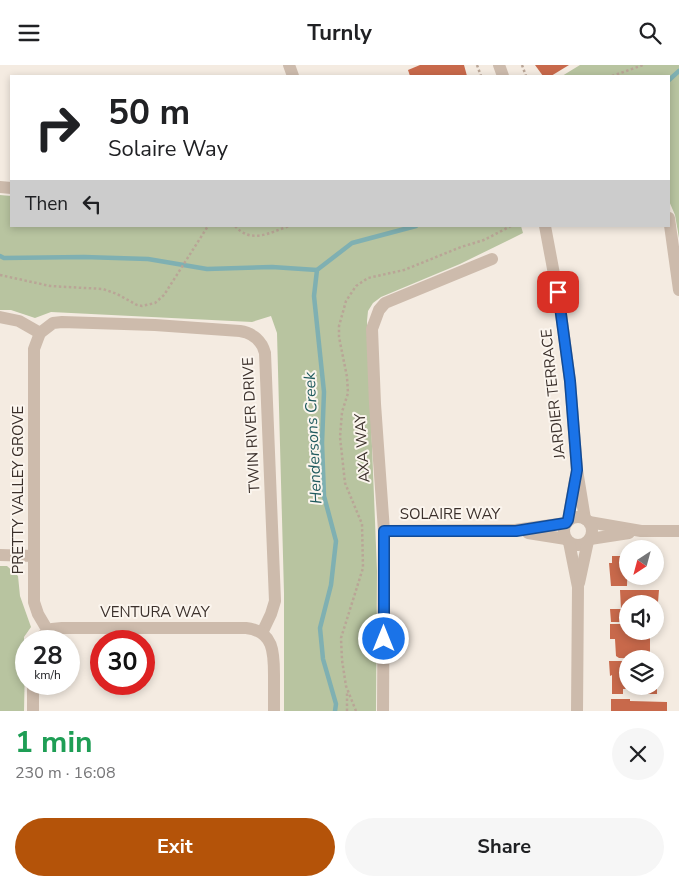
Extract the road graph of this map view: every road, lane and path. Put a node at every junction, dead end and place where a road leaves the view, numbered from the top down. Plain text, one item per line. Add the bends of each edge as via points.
1 (643, 65) edge
2 (615, 75) edge
3 (670, 225) edge
4 (207, 227) edge
5 (235, 227) edge
6 (285, 227) edge
7 (545, 227) edge
8 (492, 259) dead end
9 (0, 275) edge
10 (679, 290) edge
11 (0, 317) edge
12 (40, 333) junction
13 (577, 470) junction
14 (587, 521) junction
15 (567, 522) junction
16 (384, 531) junction
17 (516, 531) junction
18 (642, 531) junction
19 (679, 531) edge
20 (589, 540) junction
21 (567, 541) junction
22 (0, 555) edge
23 (34, 556) junction
24 (578, 587) junction
25 (47, 630) edge
26 (50, 630) edge
27 (262, 633) junction
28 (348, 691) dead end
29 (33, 695) edge
30 (33, 711) edge
31 (274, 711) edge
32 (347, 711) edge
33 (383, 711) edge
34 (577, 711) edge

1 - 2 path
3 - 10 street
4 - 9 path via 164,295 155,303 136,305 103,289 50,286
5 - 6 path via 255,237
7 - 13 street, JARDIER TERRACE via 570,381
8 - 16 street, AXA WAY via 385,303 376,317 372,329
11 - 12 street via 18,321
12 - 23 street, PRETTY VALLEY GROVE via 34,349
12 - 27 street, TWIN RIVER DRIVE via 53,323 62,322 240,331 258,339 265,353 275,601
13 - 14 street, JARDIER TERRACE
13 - 15 street, JARDIER TERRACE
14 - 15 street via 576,517
14 - 18 street
14 - 20 street via 592,531
15 - 17 street, SOLAIRE WAY
15 - 21 street via 563,531
16 - 17 street, SOLAIRE WAY
16 - 33 street, AXA WAY
17 - 21 street, SOLAIRE WAY
18 - 19 street
18 - 20 street
20 - 21 street via 581,545
20 - 24 street
21 - 24 street
22 - 23 street
23 - 25 street, PRETTY VALLEY GROVE via 34,602
24 - 34 street
26 - 27 street, VENTURA WAY via 246,628
27 - 31 street via 274,653
28 - 32 path
29 - 30 street

